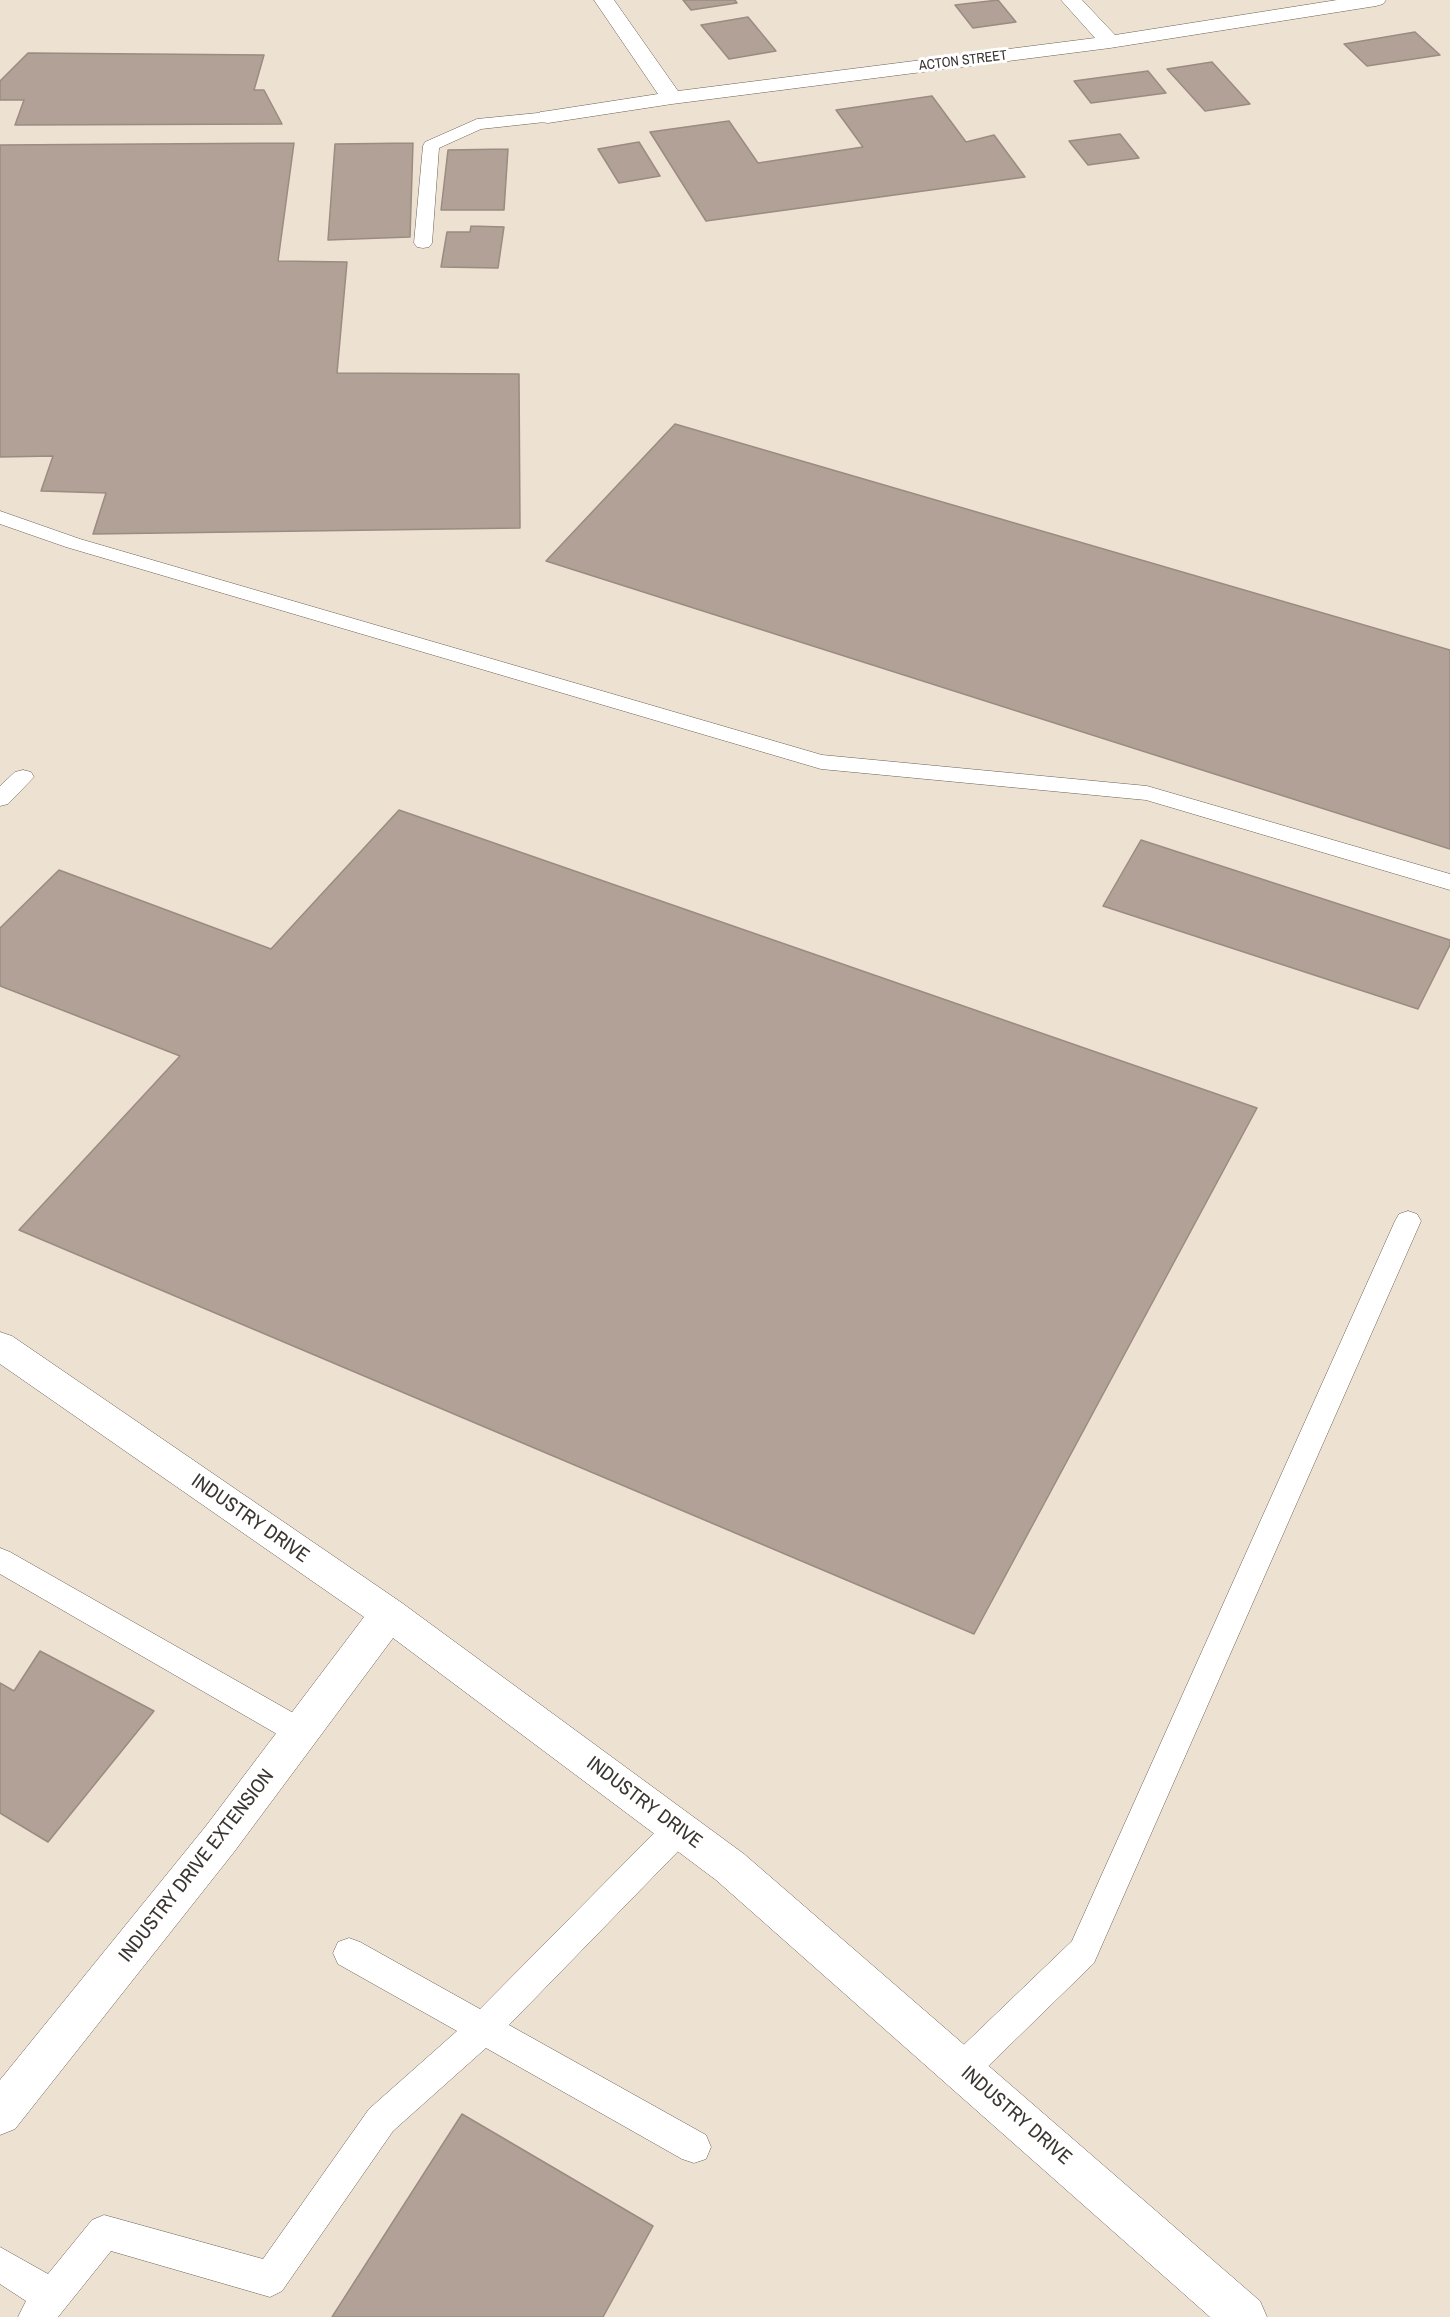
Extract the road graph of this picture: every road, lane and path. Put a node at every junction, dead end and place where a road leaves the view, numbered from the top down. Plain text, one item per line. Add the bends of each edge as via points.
1 (604, 0) edge
2 (1071, 0) edge
3 (1376, 0) edge
4 (1110, 42) junction
5 (672, 98) junction
6 (548, 117) joint
7 (423, 243) dead end
8 (0, 517) edge
9 (23, 777) dead end
10 (0, 799) edge
11 (1450, 882) edge
12 (1408, 1221) dead end
13 (0, 1346) edge
14 (0, 1560) edge
15 (389, 1614) junction
16 (300, 1732) junction
17 (679, 1829) junction
18 (349, 1953) dead end
19 (483, 2029) junction
20 (962, 2068) junction
21 (0, 2114) edge
22 (694, 2147) dead end
23 (0, 2264) edge
24 (44, 2307) edge
25 (1244, 2317) edge

1 - 5 street
2 - 4 street
3 - 4 street, ACTON STREET
4 - 5 street, ACTON STREET
5 - 6 street, ACTON STREET
6 - 7 lane via 477,124 431,146
8 - 11 lane via 73,543 821,762 1147,794
9 - 10 lane
12 - 20 lane via 1083,1953
13 - 15 street, INDUSTRY DRIVE
14 - 16 lane
15 - 16 street, INDUSTRY DRIVE EXTENSION
15 - 17 street, INDUSTRY DRIVE
16 - 21 street, INDUSTRY DRIVE EXTENSION via 220,1839
17 - 19 lane
17 - 20 street, INDUSTRY DRIVE via 730,1868
18 - 19 lane
19 - 22 lane
19 - 24 lane via 381,2120 270,2280 104,2232
20 - 25 street, INDUSTRY DRIVE
23 - 24 lane

